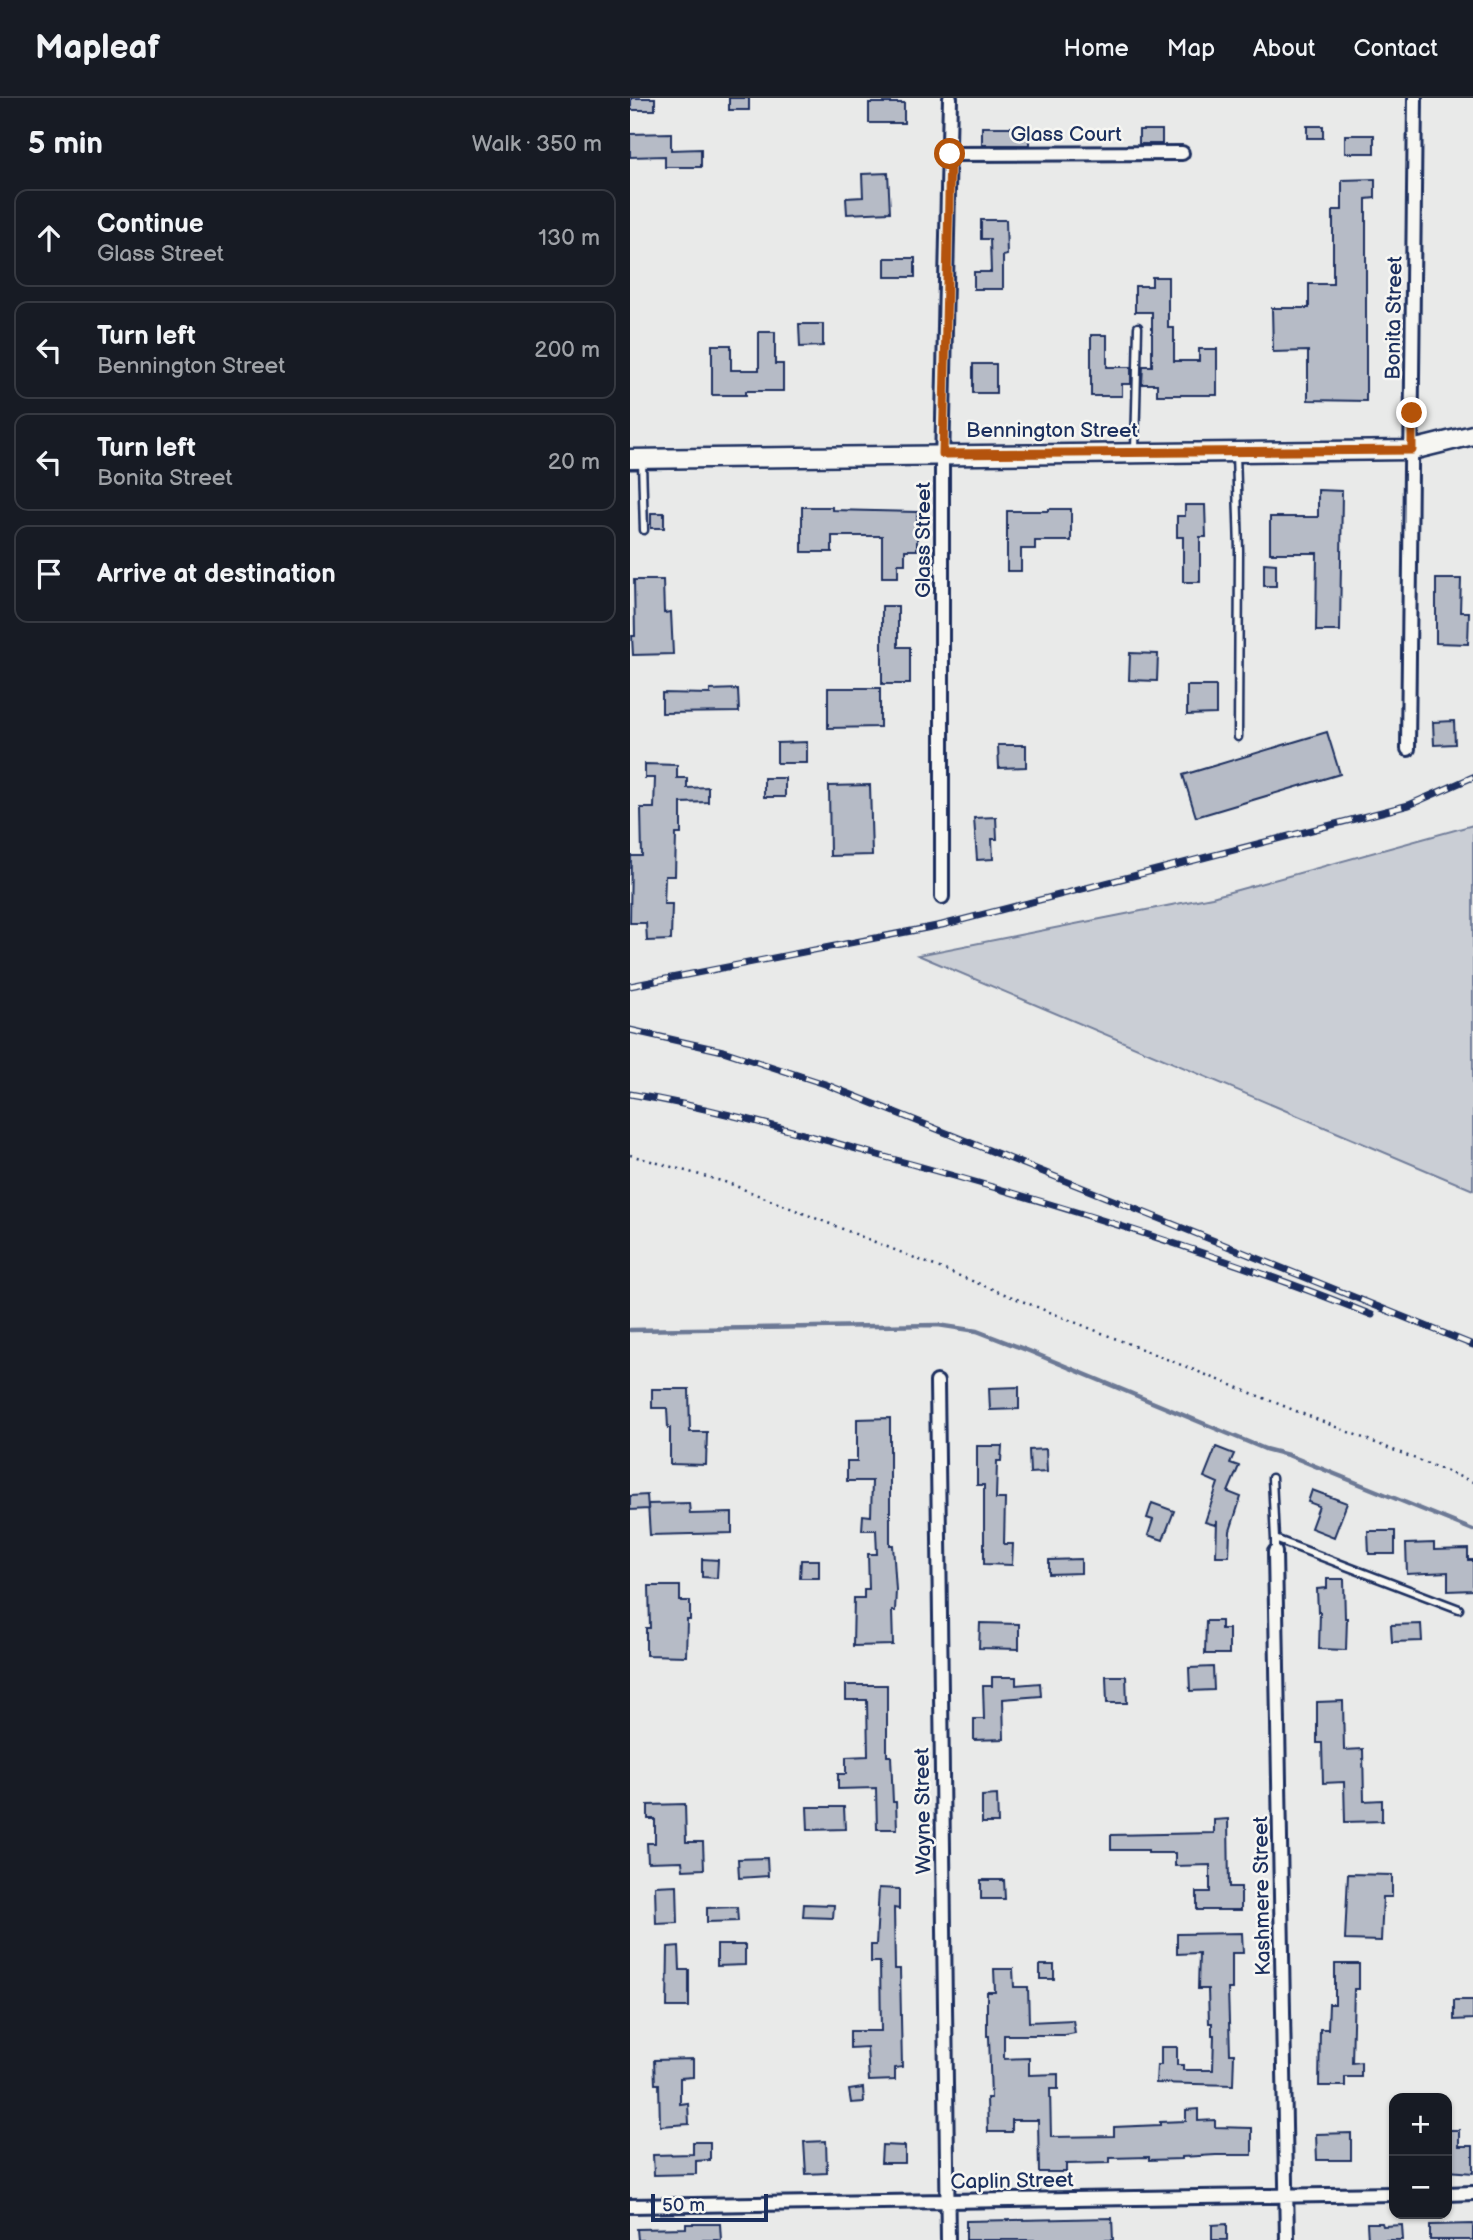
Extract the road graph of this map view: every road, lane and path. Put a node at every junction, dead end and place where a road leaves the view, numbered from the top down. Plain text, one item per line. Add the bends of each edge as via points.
1 (950, 98) edge
2 (1415, 98) edge
3 (1182, 153) dead end
4 (950, 154) junction
5 (1138, 327) dead end
6 (1473, 435) edge
7 (1412, 450) junction
8 (1236, 451) junction
9 (1135, 452) junction
10 (943, 454) junction
11 (636, 459) edge
12 (644, 530) dead end
13 (1238, 737) dead end
14 (1408, 749) dead end
15 (943, 897) dead end
16 (630, 1156) edge
17 (937, 1382) dead end
18 (1272, 1478) dead end
19 (1473, 1482) edge
20 (1275, 1545) junction
21 (1459, 1609) dead end
22 (1473, 2193) edge
23 (1389, 2194) edge
24 (1452, 2194) edge
25 (1286, 2196) junction
26 (947, 2201) junction
27 (630, 2206) edge
28 (948, 2240) edge
29 (1287, 2240) edge

1 - 4 street, Glass Street
2 - 7 street, Bonita Street
3 - 4 street, Glass Court
4 - 10 street, Glass Street
5 - 9 lane
6 - 7 street, Bennington Street
7 - 8 street, Bennington Street
7 - 14 street, Bonita Street
8 - 9 street, Bennington Street
8 - 13 lane
9 - 10 street, Bennington Street
10 - 11 street, Bennington Street
10 - 15 street, Glass Street
11 - 12 lane
16 - 19 path via 728,1183
17 - 26 street, Wayne Street
18 - 20 lane
20 - 21 lane
20 - 25 street, Kashmere Street
22 - 24 street
23 - 25 street, Caplin Street
25 - 26 street, Caplin Street
25 - 29 street, Kashmere Street
26 - 27 street, Caplin Street
26 - 28 street, Wayne Street

